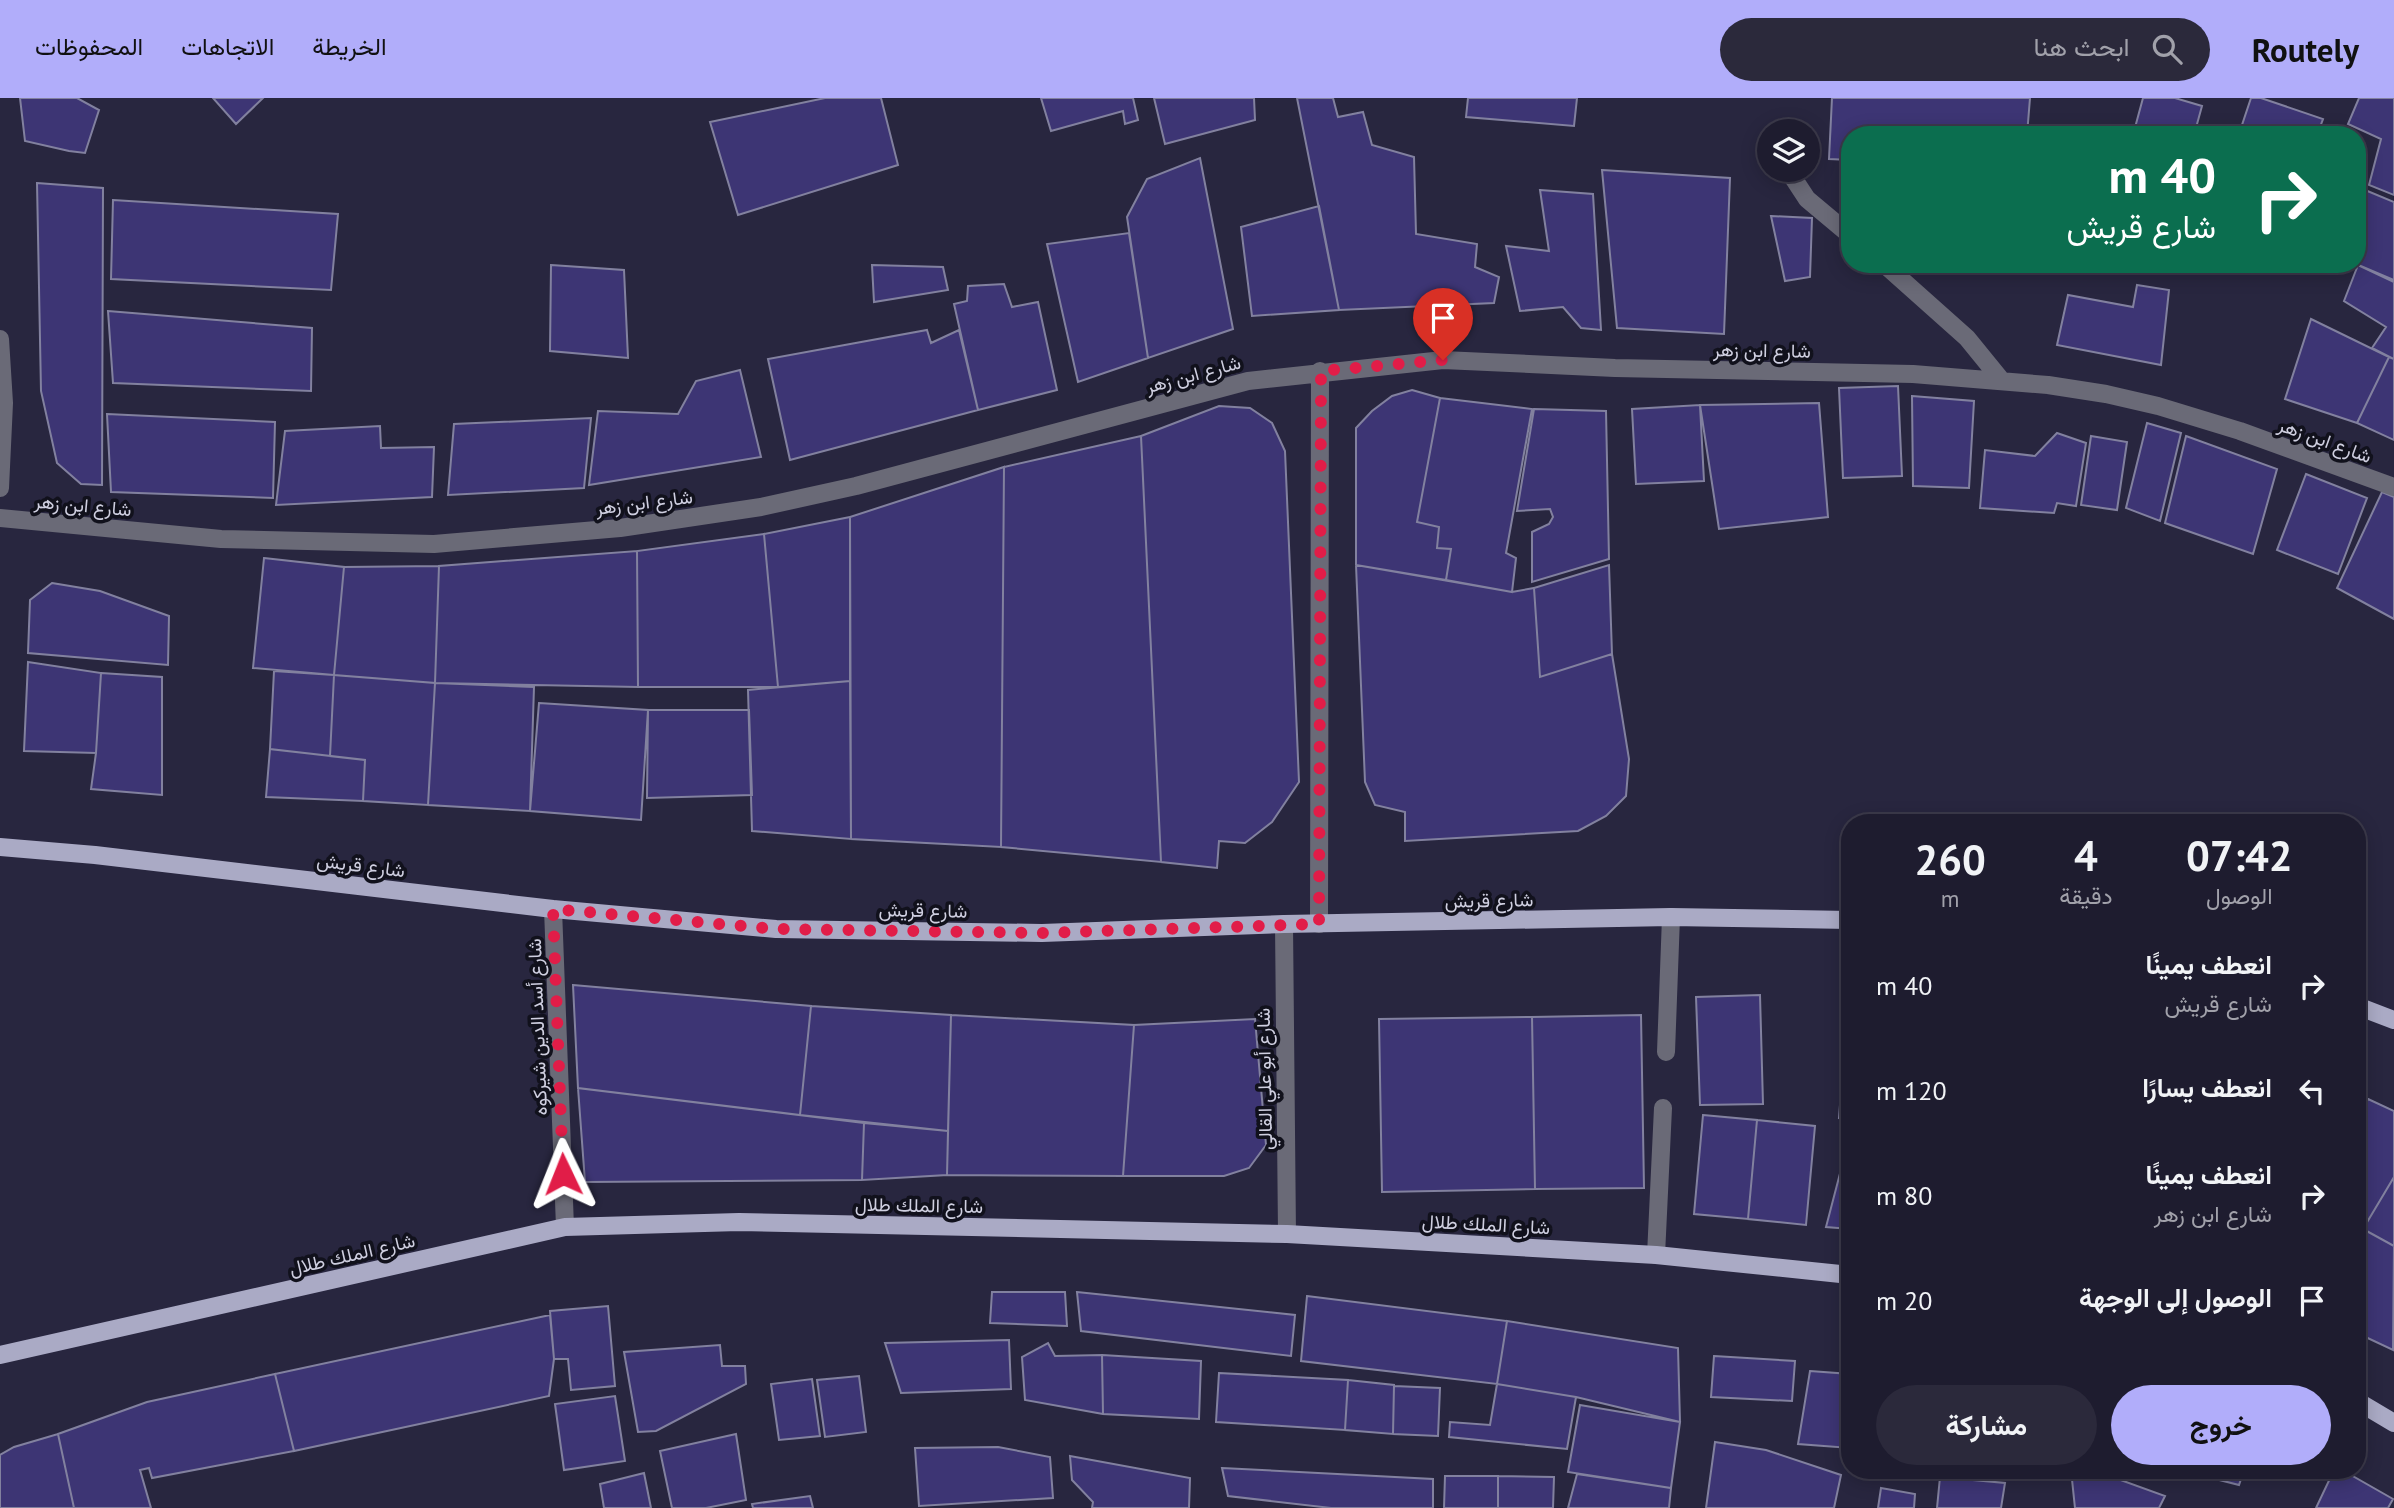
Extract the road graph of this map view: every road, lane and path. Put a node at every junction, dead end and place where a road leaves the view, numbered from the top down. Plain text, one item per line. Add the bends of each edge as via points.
1 (1796, 182) edge
2 (1841, 227) edge
3 (1894, 273) edge
4 (0, 339) edge
5 (1321, 371) junction
6 (2002, 381) junction
7 (0, 488) edge
8 (2394, 488) edge
9 (0, 518) edge
10 (0, 847) edge
11 (553, 909) junction
12 (1671, 917) junction
13 (1841, 920) edge
14 (1284, 924) junction
15 (1319, 924) junction
16 (2366, 1009) edge
17 (2394, 1020) edge
18 (1666, 1052) dead end
19 (1663, 1108) dead end
20 (565, 1227) junction
21 (1287, 1234) junction
22 (1656, 1255) junction
23 (1841, 1274) edge
24 (0, 1355) edge
25 (2366, 1406) edge
26 (2394, 1423) edge

1 - 2 street via 1807,199
3 - 6 street via 1967,338
4 - 7 street via 4,403
5 - 6 street, شارع ابن زهر via 1443,360 1913,374
5 - 9 street, شارع ابن زهر via 1248,381 856,486 775,504 620,528 434,544 221,539
5 - 15 street
6 - 8 street, شارع ابن زهر via 2106,394 2158,407 2240,431
10 - 11 main road, شارع قريش
11 - 14 main road, شارع قريش via 776,929 1042,933
11 - 20 street, شارع أسد الدين شيركوه
12 - 13 main road, شارع قريش
12 - 15 main road, شارع قريش
12 - 18 street
14 - 15 main road, شارع قريش
14 - 21 street, شارع أبو علي القالي
16 - 17 main road
19 - 22 street
20 - 21 main road, شارع الملك طلال via 739,1222
20 - 24 main road, شارع الملك طلال
21 - 22 main road, شارع الملك طلال
22 - 23 main road, شارع الملك طلال
25 - 26 main road

